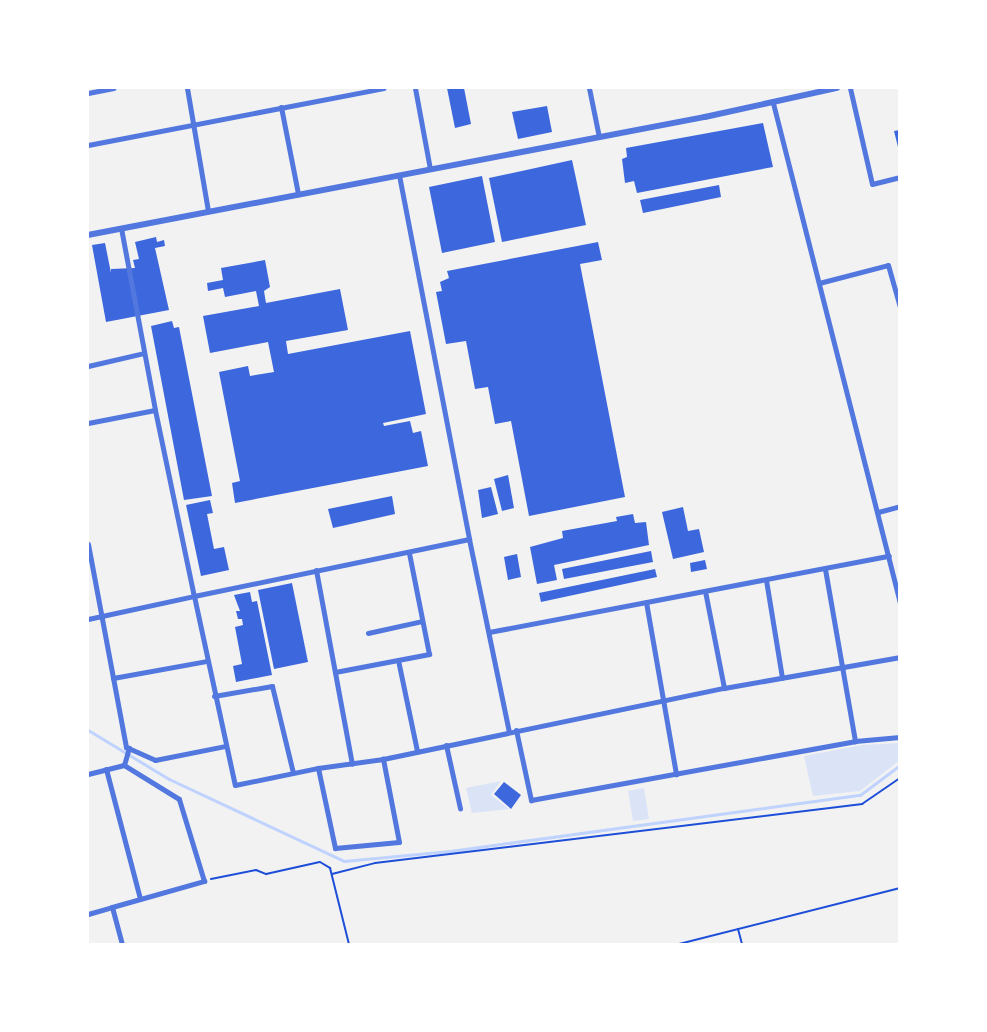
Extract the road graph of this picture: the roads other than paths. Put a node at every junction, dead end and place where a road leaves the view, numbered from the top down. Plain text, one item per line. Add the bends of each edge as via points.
1 (114, 88) edge
2 (187, 88) edge
3 (384, 88) edge
4 (415, 88) edge
5 (589, 88) edge
6 (837, 88) edge
7 (850, 88) edge
8 (88, 93) edge
9 (773, 103) junction
10 (281, 107) junction
11 (194, 125) junction
12 (599, 138) junction
13 (88, 145) edge
14 (430, 169) junction
15 (399, 175) junction
16 (900, 177) edge
17 (298, 194) junction
18 (208, 211) junction
19 (121, 228) junction
20 (88, 235) edge
21 (819, 283) junction
22 (900, 307) edge
23 (144, 353) junction
24 (88, 366) edge
25 (155, 410) junction
26 (88, 423) edge
27 (900, 506) edge
28 (878, 512) junction
29 (469, 539) junction
30 (88, 544) edge
31 (409, 553) junction
32 (889, 556) junction
33 (89, 557) edge
34 (825, 568) junction
35 (316, 570) junction
36 (766, 580) junction
37 (898, 585) edge
38 (705, 591) junction
39 (194, 596) junction
40 (646, 602) junction
41 (900, 603) edge
42 (101, 616) junction
43 (88, 619) edge
44 (422, 622) junction
45 (488, 632) junction
46 (368, 633) dead end
47 (900, 657) edge
48 (398, 660) junction
49 (207, 661) junction
50 (841, 668) junction
51 (336, 672) junction
52 (113, 678) junction
53 (782, 678) junction
54 (724, 688) junction
55 (214, 696) junction
56 (662, 702) junction
57 (516, 730) junction
58 (509, 732) junction
59 (900, 737) edge
60 (855, 741) junction
61 (446, 745) junction
62 (225, 746) junction
63 (129, 749) junction
64 (417, 751) junction
65 (383, 759) junction
66 (124, 763) junction
67 (352, 764) junction
68 (318, 768) junction
69 (106, 769) junction
70 (293, 772) junction
71 (88, 774) edge
72 (676, 774) junction
73 (460, 808) dead end
74 (140, 899) junction
75 (112, 908) junction
76 (88, 914) edge
77 (122, 944) edge

1 - 8 street
2 - 11 street
3 - 10 street
4 - 14 street
5 - 12 street
6 - 9 street
7 - 16 street via 872,184
9 - 12 street
9 - 21 street
10 - 11 street
10 - 17 street
11 - 13 street
11 - 18 street
12 - 14 street
14 - 15 street
15 - 17 street
15 - 29 street
17 - 18 street
18 - 19 street
19 - 20 street
19 - 23 street
21 - 22 street via 888,265
21 - 28 street
23 - 24 street
23 - 25 street
25 - 26 street
25 - 39 street
27 - 28 street
28 - 32 street
29 - 31 street
29 - 45 street
30 - 33 street
31 - 35 street
31 - 44 street
32 - 34 street
32 - 37 street
33 - 42 street
34 - 36 street
34 - 50 street
35 - 39 street
35 - 51 street
36 - 38 street
36 - 53 street
37 - 41 street
38 - 40 street
38 - 54 street
39 - 42 street
39 - 49 street
40 - 45 street
40 - 56 street
42 - 43 street
42 - 52 street
44 - 46 street
44 - 48 street via 429,654
45 - 58 street
47 - 50 street
48 - 51 street
48 - 64 street
49 - 52 street
49 - 55 street
50 - 53 street
50 - 60 street
51 - 67 street
52 - 63 street
53 - 54 street
54 - 56 street
55 - 62 street
55 - 70 street via 272,686
56 - 57 street
56 - 72 street
57 - 58 street
57 - 72 street via 531,800
58 - 61 street
59 - 60 street
60 - 72 street
61 - 64 street
61 - 73 street
62 - 63 street via 155,760
62 - 70 street via 235,785
63 - 66 street
64 - 65 street
65 - 67 street
65 - 68 street via 399,842 335,848
66 - 69 street
66 - 74 street via 179,799 204,881
67 - 68 street
68 - 70 street
69 - 71 street
69 - 74 street
74 - 75 street
75 - 76 street
75 - 77 street

